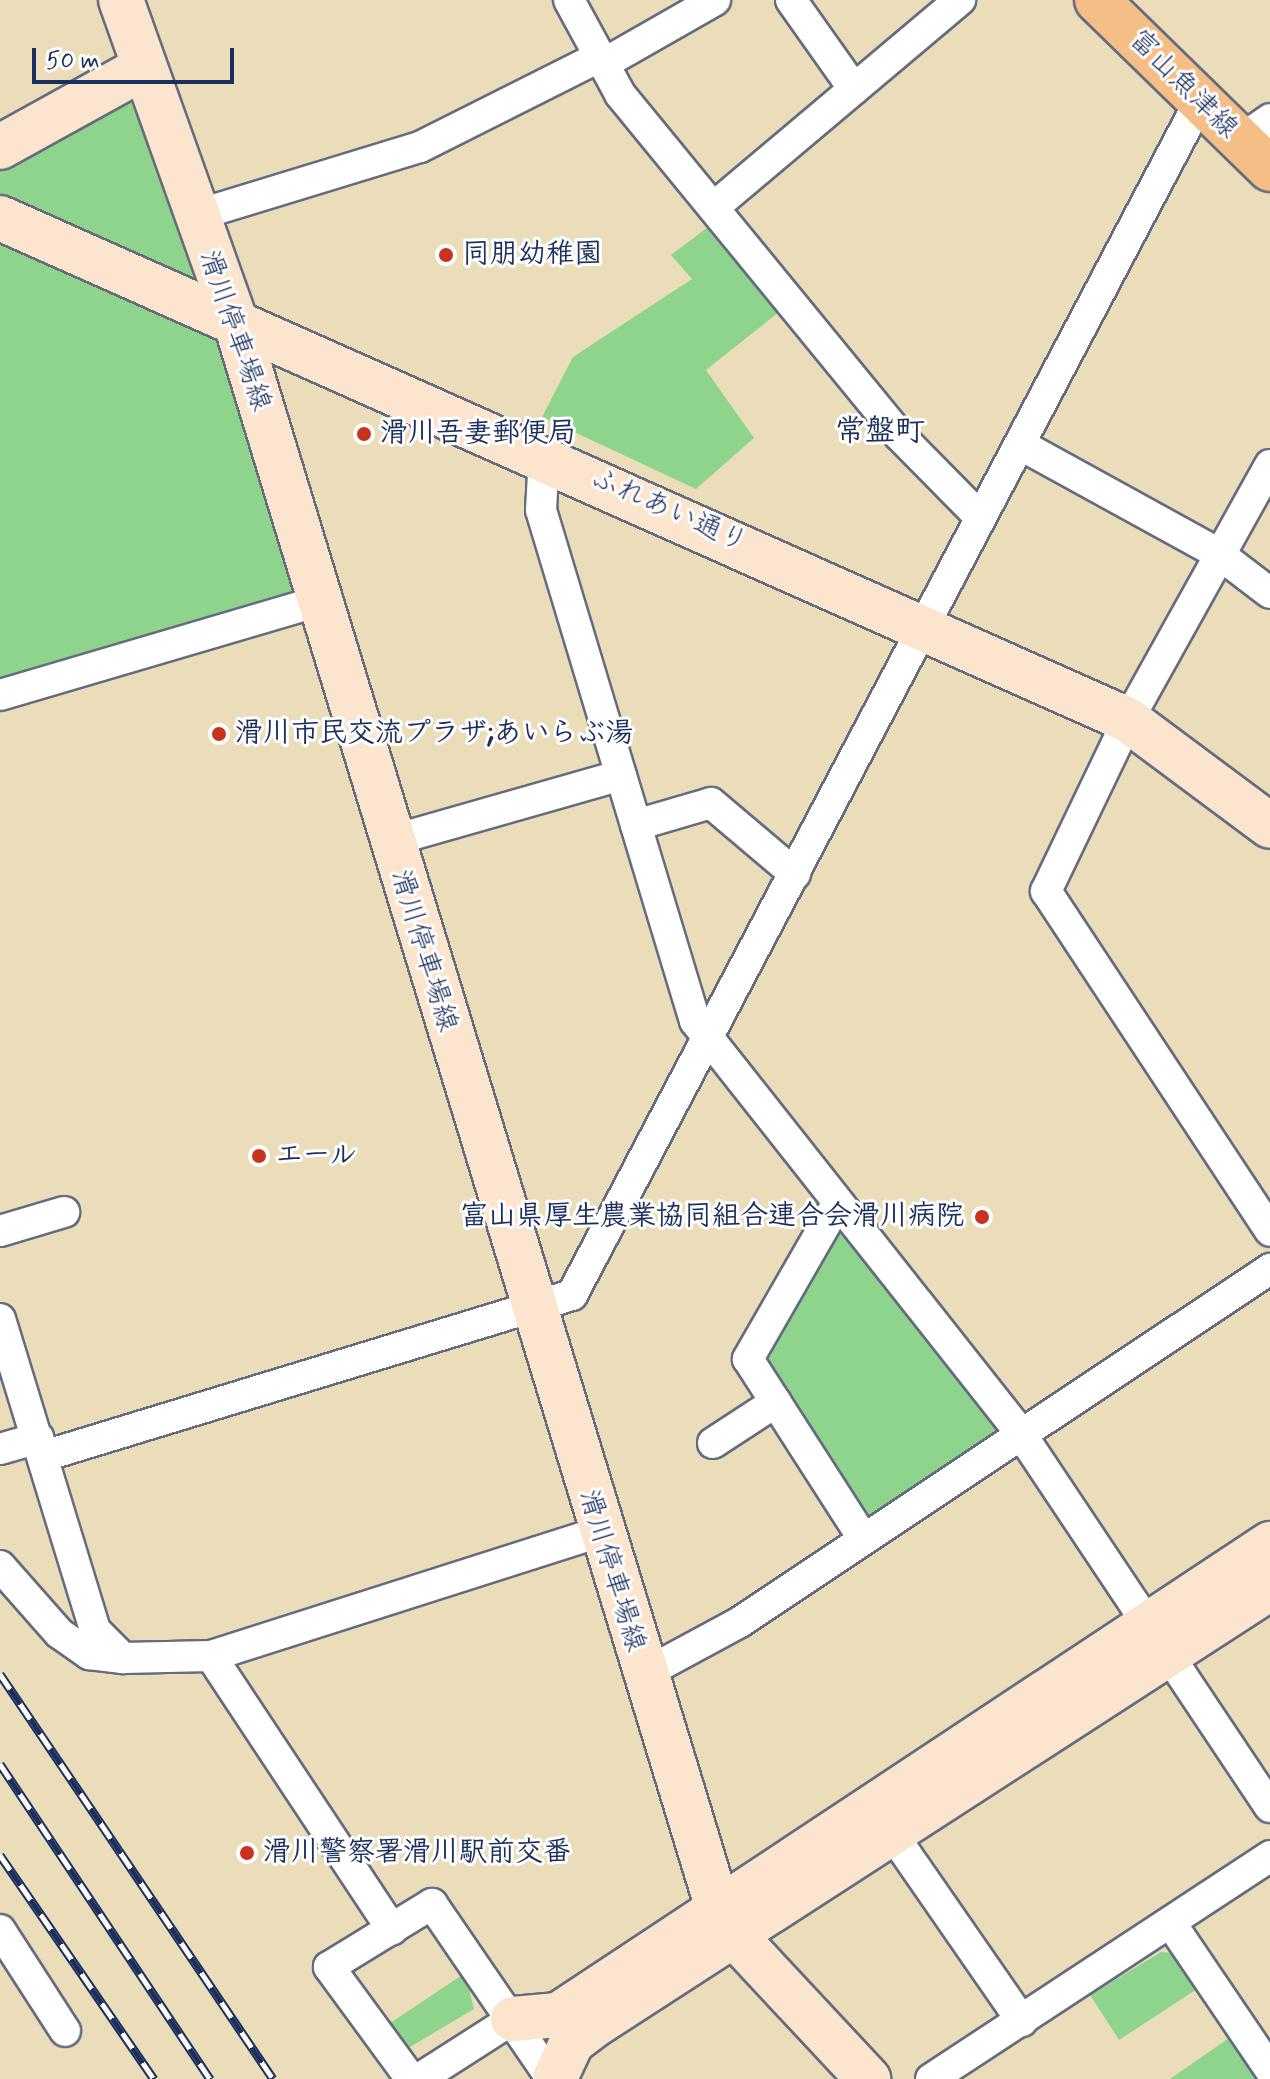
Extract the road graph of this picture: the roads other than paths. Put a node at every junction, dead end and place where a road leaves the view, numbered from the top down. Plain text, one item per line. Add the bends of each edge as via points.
1 (121, 0) edge
2 (569, 0) edge
3 (715, 0) edge
4 (791, 0) edge
5 (960, 0) edge
6 (1097, 0) edge
7 (139, 55) junction
8 (597, 58) junction
9 (854, 89) junction
10 (1199, 103) junction
11 (0, 117) edge
12 (1260, 143) edge
13 (0, 147) edge
14 (714, 207) junction
15 (194, 216) junction
16 (0, 218) edge
17 (235, 320) junction
18 (1021, 445) junction
19 (544, 455) junction
20 (1270, 465) edge
21 (979, 516) junction
22 (1219, 554) junction
23 (1270, 593) edge
24 (317, 602) junction
25 (926, 624) junction
26 (0, 695) edge
27 (1128, 720) junction
28 (621, 775) junction
29 (636, 825) junction
30 (1270, 826) edge
31 (390, 841) junction
32 (795, 874) junction
33 (711, 1035) junction
34 (837, 1204) junction
35 (64, 1212) dead end
36 (0, 1231) edge
37 (1270, 1231) edge
38 (1270, 1269) edge
39 (533, 1309) junction
40 (0, 1319) edge
41 (776, 1402) junction
42 (1019, 1431) junction
43 (713, 1443) dead end
44 (41, 1447) junction
45 (0, 1449) edge
46 (599, 1532) junction
47 (863, 1538) junction
48 (1270, 1544) edge
49 (0, 1566) edge
50 (1270, 1588) edge
51 (1156, 1643) junction
52 (211, 1656) junction
53 (123, 1658) junction
54 (642, 1675) junction
55 (1270, 1807) edge
56 (891, 1832) junction
57 (1270, 1856) edge
58 (724, 1919) junction
59 (1172, 1925) junction
60 (392, 1929) junction
61 (2, 1938) edge
62 (513, 2019) junction
63 (1022, 2021) junction
64 (65, 2031) dead end
65 (1270, 2070) edge
66 (554, 2077) edge
67 (411, 2079) edge
68 (419, 2079) edge
69 (868, 2079) edge
70 (931, 2079) edge

1 - 7 street, 滑川停車場線
2 - 8 street
3 - 8 street via 610,60
4 - 9 street
5 - 9 street
6 - 10 main road, 富山魚津線
7 - 11 street
7 - 13 street
7 - 15 street, 滑川停車場線
8 - 14 street
8 - 15 street via 420,147
9 - 14 street
10 - 12 main road, 富山魚津線
10 - 18 street
14 - 21 street via 899,435
15 - 17 street, 滑川停車場線
16 - 17 street, ふれあい通り
17 - 19 street, ふれあい通り
17 - 24 street, 滑川停車場線
18 - 21 street
18 - 22 street
19 - 25 street, ふれあい通り
19 - 28 street via 541,510
20 - 22 street
21 - 25 street
22 - 23 street
22 - 27 street
24 - 26 street
24 - 31 street, 滑川停車場線
25 - 27 street, ふれあい通り
25 - 32 street
27 - 30 street, ふれあい通り
27 - 37 street via 1046,891
28 - 29 street
28 - 31 street
29 - 32 street via 711,803
29 - 33 street via 695,1021
31 - 39 street, 滑川停車場線
32 - 33 street
33 - 34 street
33 - 39 street via 572,1295
34 - 41 street via 748,1359
34 - 42 street
35 - 36 street
38 - 42 street
39 - 44 street
39 - 46 street, 滑川停車場線
40 - 44 street
41 - 43 street
41 - 47 street
42 - 47 street
42 - 51 street
44 - 45 street
44 - 53 street via 95,1630
46 - 52 street
46 - 54 street, 滑川停車場線
47 - 54 street via 740,1622
48 - 51 street
49 - 53 street via 59,1633 89,1654
50 - 51 street
51 - 55 street
51 - 56 street
51 - 58 street
52 - 53 street
52 - 60 street
54 - 58 street, 滑川停車場線
56 - 58 street
56 - 63 street
57 - 59 street
58 - 62 street via 558,2015
58 - 66 street via 572,2042
58 - 69 street
59 - 63 street
59 - 65 street
60 - 62 street via 432,1904
60 - 67 street via 329,1967
61 - 64 street
62 - 66 street
62 - 68 street
63 - 70 street

